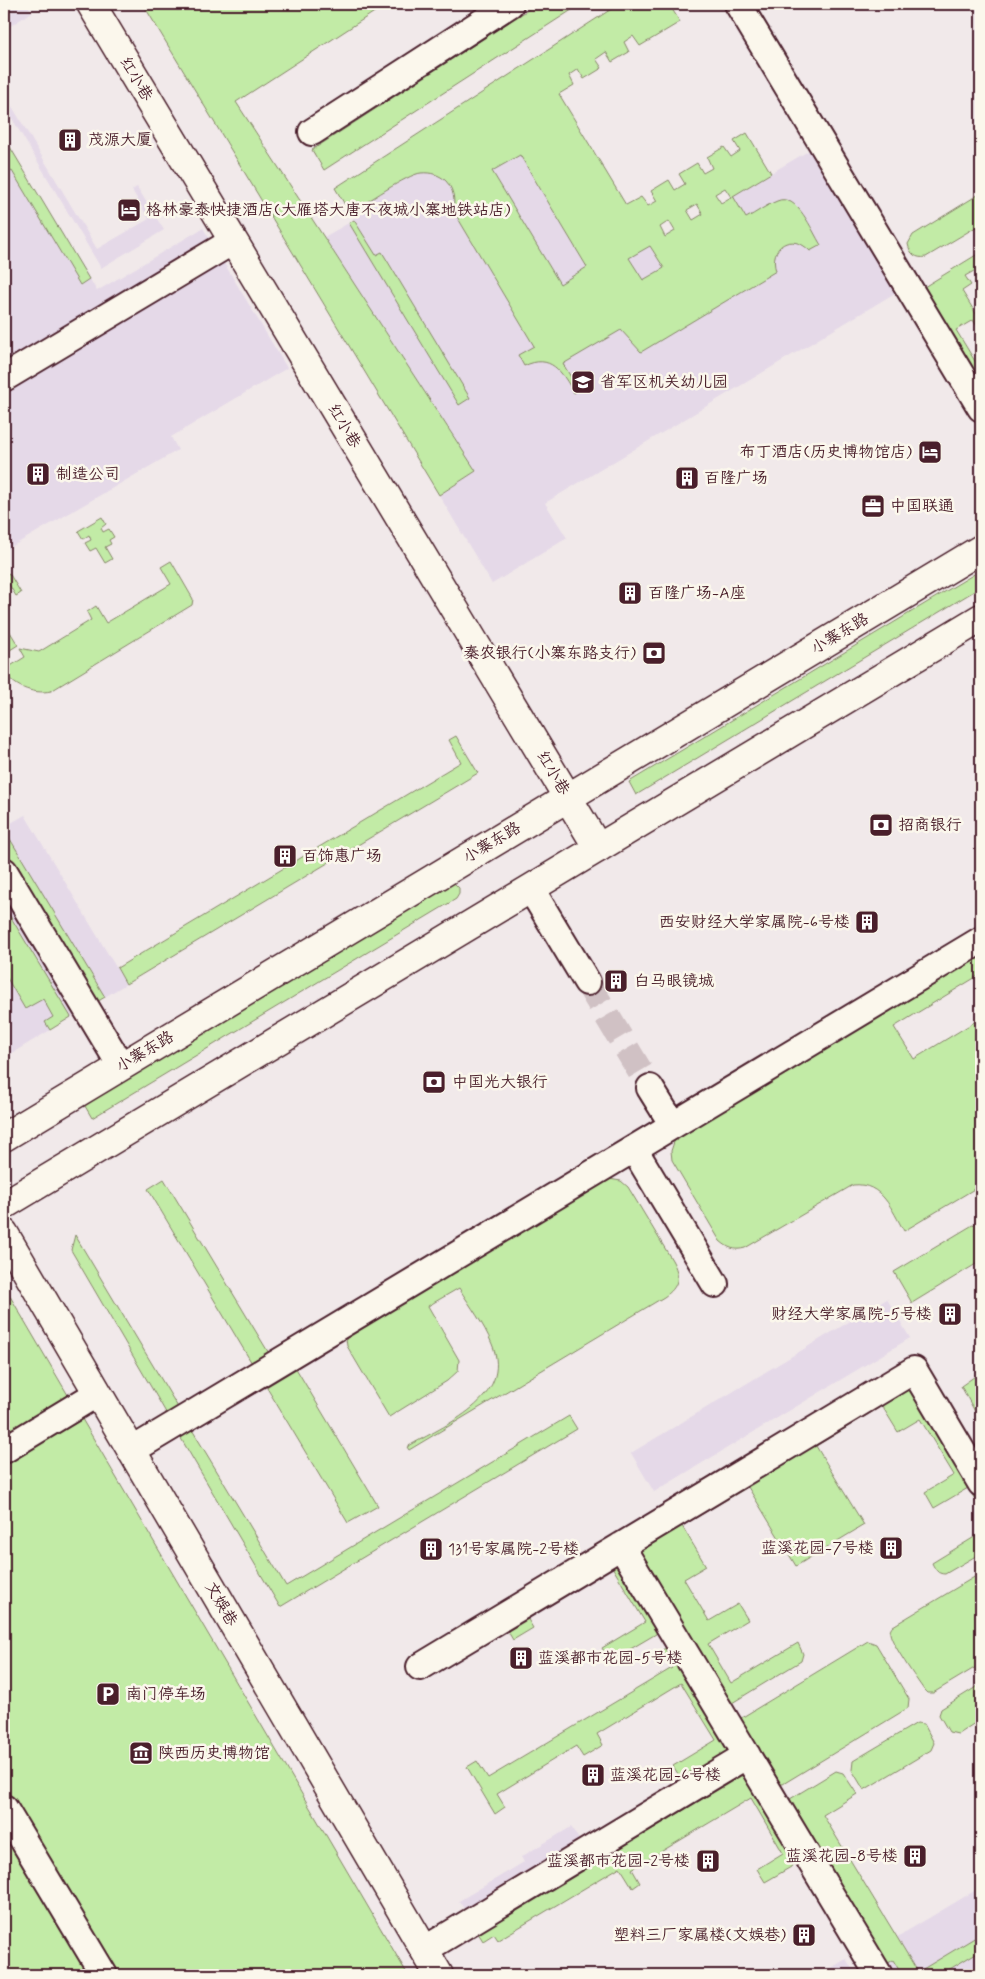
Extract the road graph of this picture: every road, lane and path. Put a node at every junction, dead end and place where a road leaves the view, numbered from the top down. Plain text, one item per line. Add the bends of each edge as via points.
1 (91, 4) edge
2 (510, 4) edge
3 (738, 4) edge
4 (312, 132) dead end
5 (233, 240) junction
6 (4, 378) edge
7 (981, 408) edge
8 (981, 549) edge
9 (980, 621) edge
10 (568, 798) junction
11 (598, 848) junction
12 (4, 871) edge
13 (531, 889) junction
14 (981, 940) edge
15 (587, 982) tunnel mouth
16 (121, 1066) junction
17 (650, 1088) tunnel mouth
18 (673, 1125) junction
19 (4, 1137) edge
20 (634, 1149) junction
21 (4, 1206) edge
22 (4, 1233) edge
23 (715, 1284) dead end
24 (98, 1393) junction
25 (4, 1450) edge
26 (131, 1451) junction
27 (981, 1483) edge
28 (621, 1546) junction
29 (420, 1667) dead end
30 (747, 1756) junction
31 (4, 1808) edge
32 (424, 1950) junction
33 (104, 1975) edge
34 (439, 1975) edge
35 (879, 1975) edge

1 - 5 main road, 红小巷
2 - 4 street
3 - 7 street
5 - 6 street
5 - 10 main road, 红小巷
8 - 10 main road, 小寨东路
9 - 11 main road
10 - 11 main road, 红小巷
10 - 16 main road, 小寨东路
11 - 13 main road
12 - 16 street
13 - 15 street
13 - 21 main road
14 - 18 street
16 - 19 main road, 小寨东路
17 - 18 street
18 - 20 street
20 - 23 street
20 - 26 street
22 - 24 main road, 文娱巷
24 - 25 street
24 - 26 main road, 文娱巷
26 - 32 main road, 文娱巷
27 - 28 street via 914,1370
28 - 29 street
28 - 30 street
30 - 32 street
30 - 35 street
31 - 33 street
32 - 34 main road, 文娱巷

